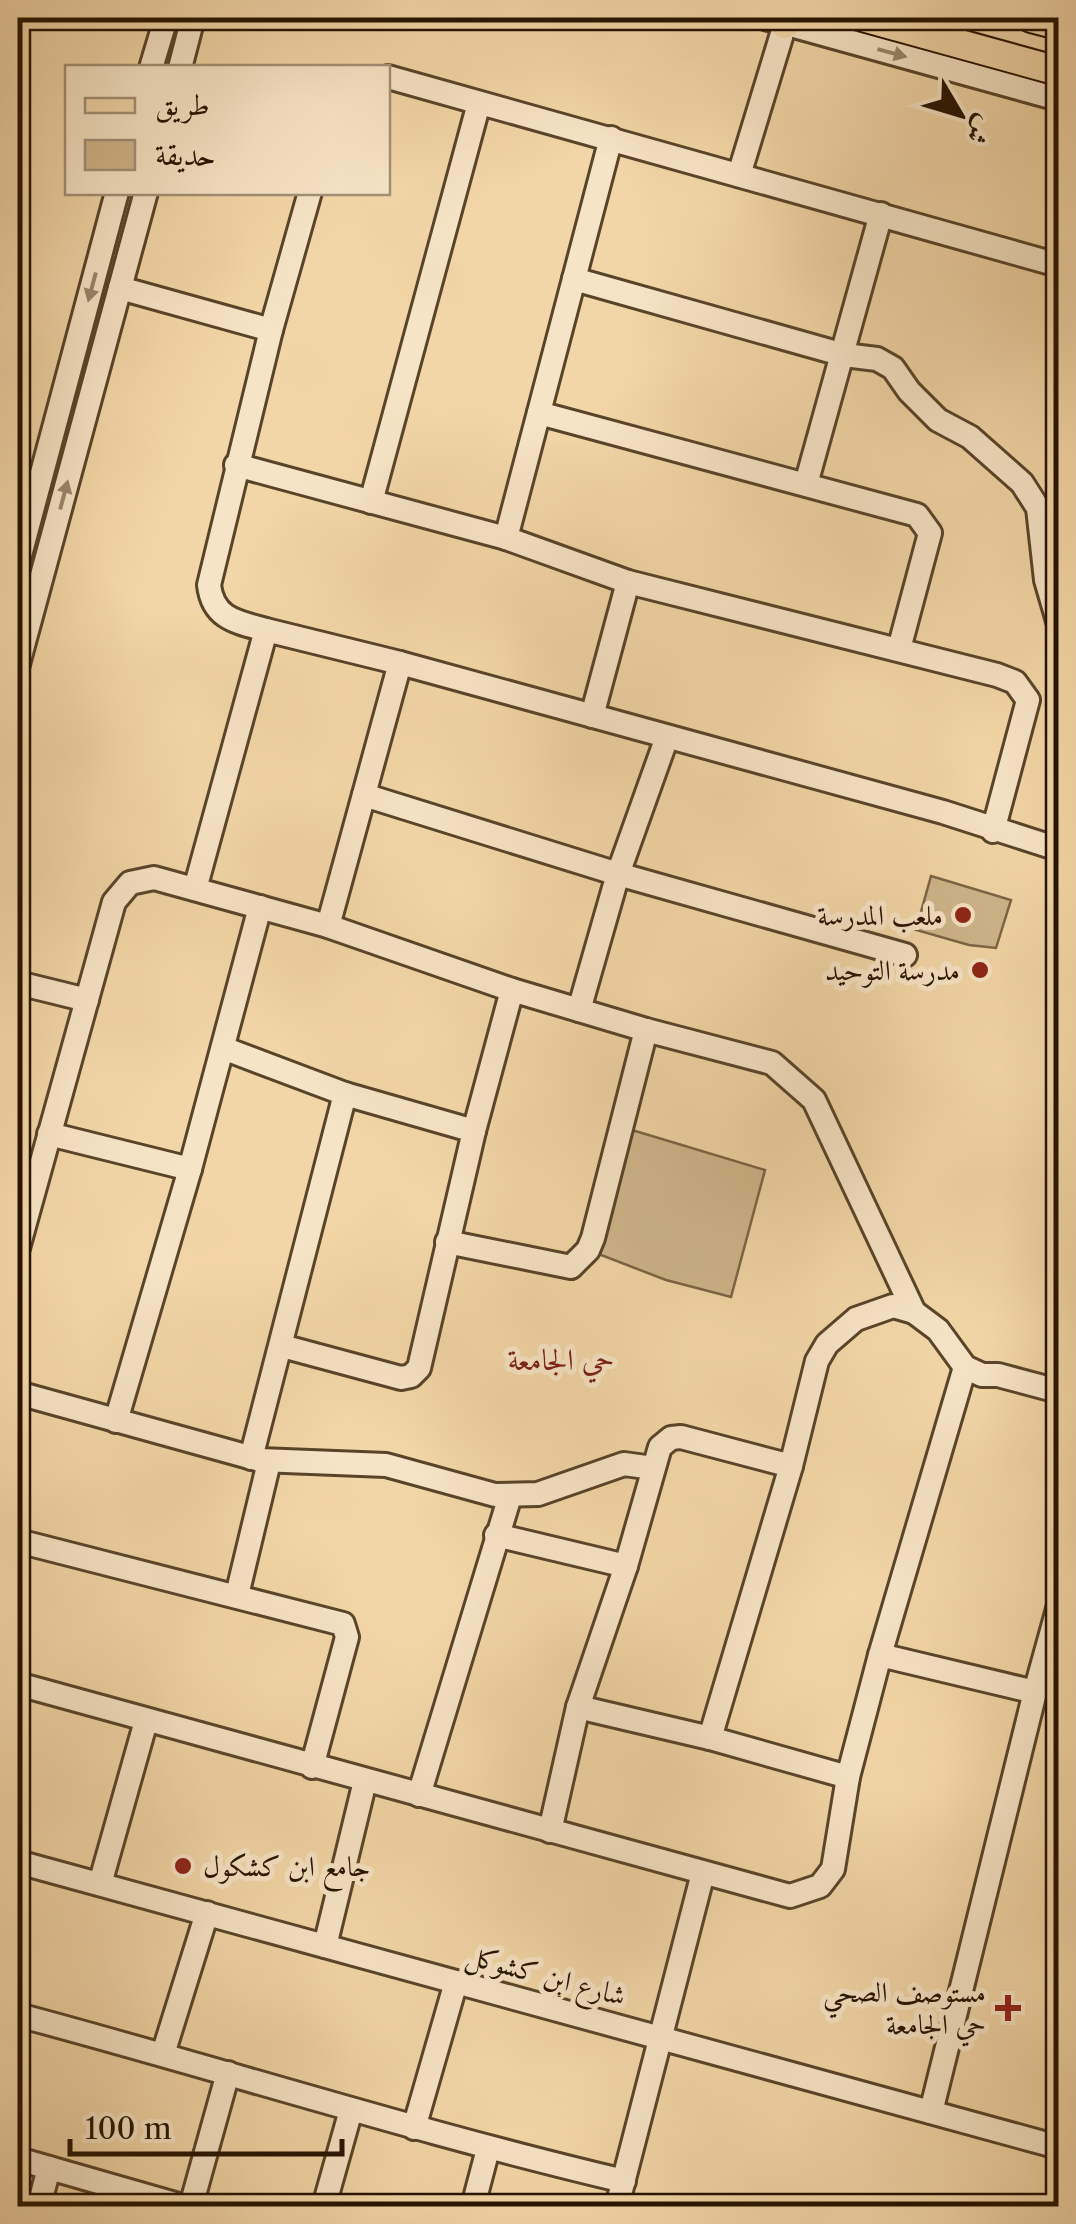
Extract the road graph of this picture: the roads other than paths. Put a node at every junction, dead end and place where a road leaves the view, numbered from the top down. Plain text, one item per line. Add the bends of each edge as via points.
1 (166, 18) edge
2 (194, 18) edge
3 (866, 18) edge
4 (1030, 18) edge
5 (779, 20) edge
6 (1058, 25) edge
7 (151, 65) edge
8 (181, 65) edge
9 (1058, 70) edge
10 (390, 78) edge
11 (1058, 100) edge
12 (479, 103) junction
13 (611, 138) junction
14 (738, 175) junction
15 (116, 195) edge
16 (145, 195) edge
17 (309, 195) edge
18 (881, 214) junction
19 (1058, 265) edge
20 (574, 279) junction
21 (120, 288) junction
22 (271, 330) junction
23 (844, 355) junction
24 (539, 412) junction
25 (236, 466) junction
26 (806, 484) junction
27 (371, 502) junction
28 (506, 538) junction
29 (18, 564) edge
30 (628, 582) junction
31 (28, 586) edge
32 (1058, 621) edge
33 (266, 630) junction
34 (898, 649) junction
35 (400, 662) junction
36 (18, 664) edge
37 (592, 716) junction
38 (667, 737) junction
39 (364, 795) junction
40 (993, 831) junction
41 (1058, 849) edge
42 (618, 874) junction
43 (195, 889) junction
44 (260, 907) junction
45 (328, 926) junction
46 (904, 955) dead end
47 (18, 983) edge
48 (512, 990) junction
49 (87, 1000) junction
50 (579, 1010) junction
51 (646, 1030) junction
52 (223, 1048) junction
53 (345, 1094) junction
54 (474, 1131) junction
55 (50, 1134) junction
56 (190, 1169) junction
57 (448, 1242) junction
58 (18, 1248) edge
59 (914, 1312) junction
60 (282, 1346) junction
61 (966, 1367) junction
62 (1058, 1391) edge
63 (18, 1393) edge
64 (116, 1420) junction
65 (260, 1460) junction
66 (791, 1466) junction
67 (653, 1468) junction
68 (510, 1496) junction
69 (496, 1535) junction
70 (18, 1541) edge
71 (626, 1566) junction
72 (237, 1596) junction
73 (1058, 1609) edge
74 (880, 1655) junction
75 (18, 1684) edge
76 (1035, 1692) junction
77 (578, 1707) junction
78 (146, 1721) junction
79 (710, 1738) junction
80 (312, 1766) junction
81 (848, 1776) junction
82 (364, 1780) junction
83 (420, 1796) junction
84 (550, 1831) junction
85 (18, 1864) edge
86 (703, 1872) junction
87 (100, 1884) junction
88 (207, 1913) junction
89 (324, 1946) junction
90 (456, 1982) junction
91 (18, 2016) edge
92 (661, 2038) junction
93 (163, 2054) junction
94 (228, 2072) junction
95 (351, 2110) junction
96 (931, 2112) junction
97 (414, 2128) junction
98 (1058, 2147) edge
99 (488, 2149) junction
100 (18, 2159) edge
101 (49, 2168) junction
102 (624, 2181) junction
103 (39, 2206) edge
104 (182, 2206) edge
105 (191, 2206) edge
106 (324, 2206) edge
107 (472, 2206) edge
108 (620, 2206) edge

1 - 7 street
2 - 8 street
3 - 9 main road
4 - 6 main road
5 -> 11 street
5 - 14 street
10 - 12 street
12 - 13 street
12 - 27 street
13 - 14 street
13 - 20 street
14 - 18 street
15 -> 29 street
16 - 21 street
17 - 22 street
18 - 19 street
18 - 23 street
20 - 23 street
20 - 24 street
21 - 22 street
31 -> 21 street
22 - 25 street
23 - 26 street
23 - 32 street via 893,368 938,420 970,437 1022,483 1038,508
24 - 26 street
24 - 28 street
25 - 27 street
25 - 33 street via 210,600 226,619
26 - 34 street via 901,509 926,524 930,533
27 - 28 street
28 - 30 street
30 - 34 street
30 - 37 street
31 - 36 street
33 - 35 street
33 - 43 street
34 - 40 street via 997,675 1024,692 1028,700
35 - 37 street
35 - 39 street
37 - 38 street
38 - 40 street
38 - 42 street
39 - 42 street
39 - 45 street
40 - 41 street
42 - 46 street
42 - 50 street
43 - 44 street
43 - 49 street via 146,878 123,888
44 - 45 street
44 - 52 street
45 - 48 street
47 - 49 street
48 - 50 street
48 - 54 street
49 - 55 street
50 - 51 street
51 - 57 street via 593,1238 572,1267
51 - 59 street via 772,1063 814,1100
52 - 53 street
52 - 56 street
53 - 54 street
53 - 60 street
54 - 57 street
55 - 56 street
55 - 58 street
56 - 64 street
57 - 60 street via 421,1363 411,1376
59 - 61 street via 938,1330
59 - 66 street via 893,1306 874,1311 827,1344 810,1380
60 - 65 street
61 - 62 street
61 - 74 street
63 - 64 street
64 - 65 street
65 - 68 street via 386,1466
65 - 72 street
66 - 67 street via 676,1437 660,1447
66 - 79 street
67 - 68 street via 624,1464 538,1494
67 - 71 street
68 - 69 street
69 - 71 street
69 - 83 street
70 - 72 street
71 - 77 street
72 - 80 street via 346,1628
73 - 76 street
74 - 76 street
74 - 81 street
75 - 78 street
76 - 96 street
77 - 79 street
77 - 84 street
78 - 80 street
78 - 87 street
79 - 81 street
80 - 82 street
81 - 86 street via 836,1859 820,1886 790,1896
82 - 83 street
82 - 89 street
83 - 84 street
84 - 86 street
85 - 87 street, شارع ابن كشوكل
86 - 92 street
87 - 88 street, شارع ابن كشوكل
88 - 89 street, شارع ابن كشوكل
88 - 93 street
89 - 90 street, شارع ابن كشوكل
90 - 92 street, شارع ابن كشوكل
90 - 97 street
91 - 93 street
92 - 96 street, شارع ابن كشوكل
92 - 102 street
93 - 94 street
94 - 95 street
94 - 105 street
95 - 97 street
95 - 106 street
96 - 98 street, شارع ابن كشوكل
97 - 99 street
99 - 102 street
99 - 107 street
100 - 101 street
101 - 103 street
101 - 104 street
102 - 108 street

